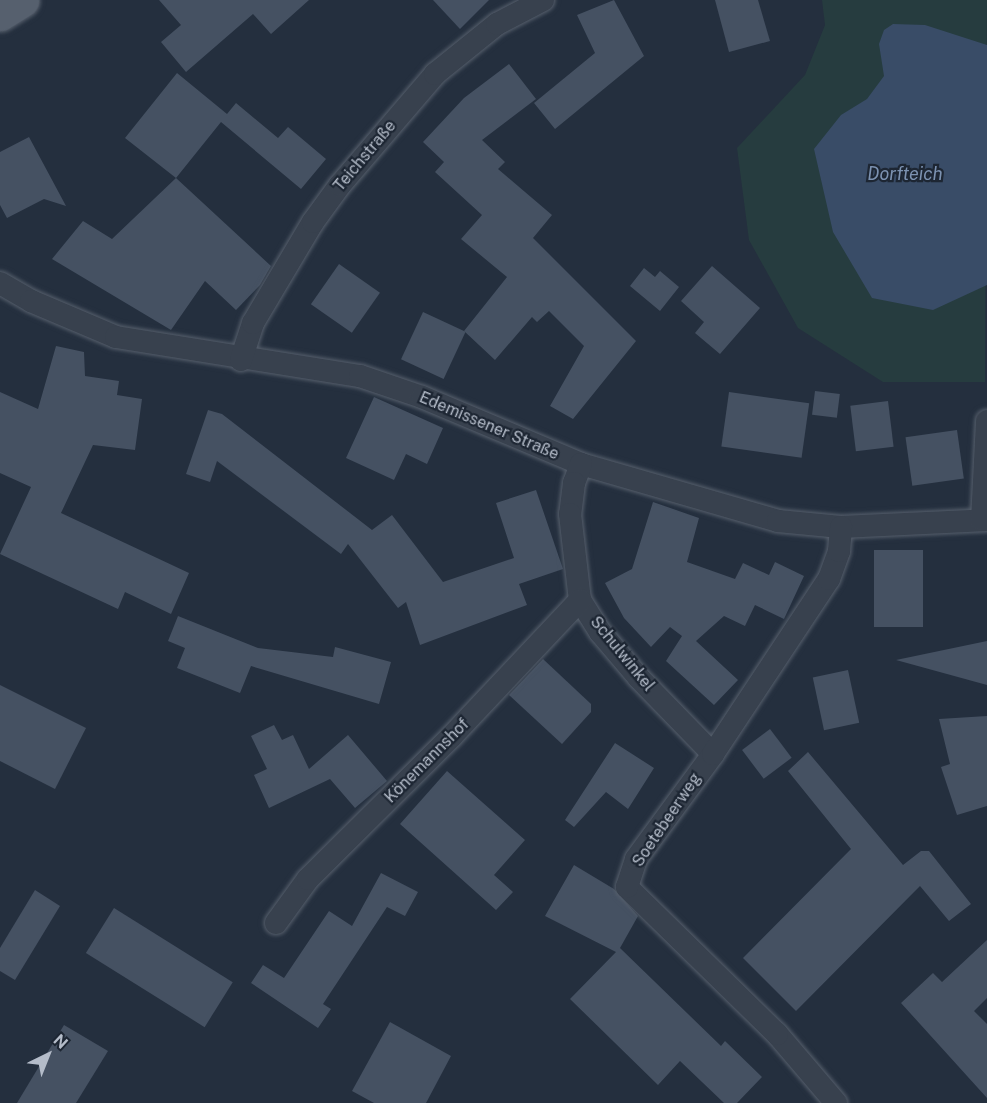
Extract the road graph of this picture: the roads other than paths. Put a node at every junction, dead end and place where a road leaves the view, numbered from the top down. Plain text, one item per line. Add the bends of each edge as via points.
1 (22, 0) edge
2 (543, 0) edge
3 (0, 14) edge
4 (0, 283) edge
5 (241, 360) junction
6 (987, 421) edge
7 (581, 464) junction
8 (985, 520) edge
9 (841, 527) junction
10 (580, 600) junction
11 (713, 754) junction
12 (276, 923) dead end
13 (836, 1103) edge

1 - 3 main road
2 - 5 street, Teichstraße via 497,24 435,74 340,185 313,222 253,323
4 - 5 street, Edemissener Straße via 31,301 116,337
5 - 7 street, Edemissener Straße via 360,376 422,397
6 - 8 street
7 - 9 street, Edemissener Straße via 778,521
7 - 10 street, Schulwinkel via 570,514
8 - 9 street, Edemissener Straße
9 - 11 street, Soetebeerweg via 839,551 830,579
10 - 11 street, Schulwinkel via 600,632 639,678
10 - 12 street, Könemannshof via 452,736 308,879
11 - 13 street, Soetebeerweg via 636,860 627,887 777,1034

